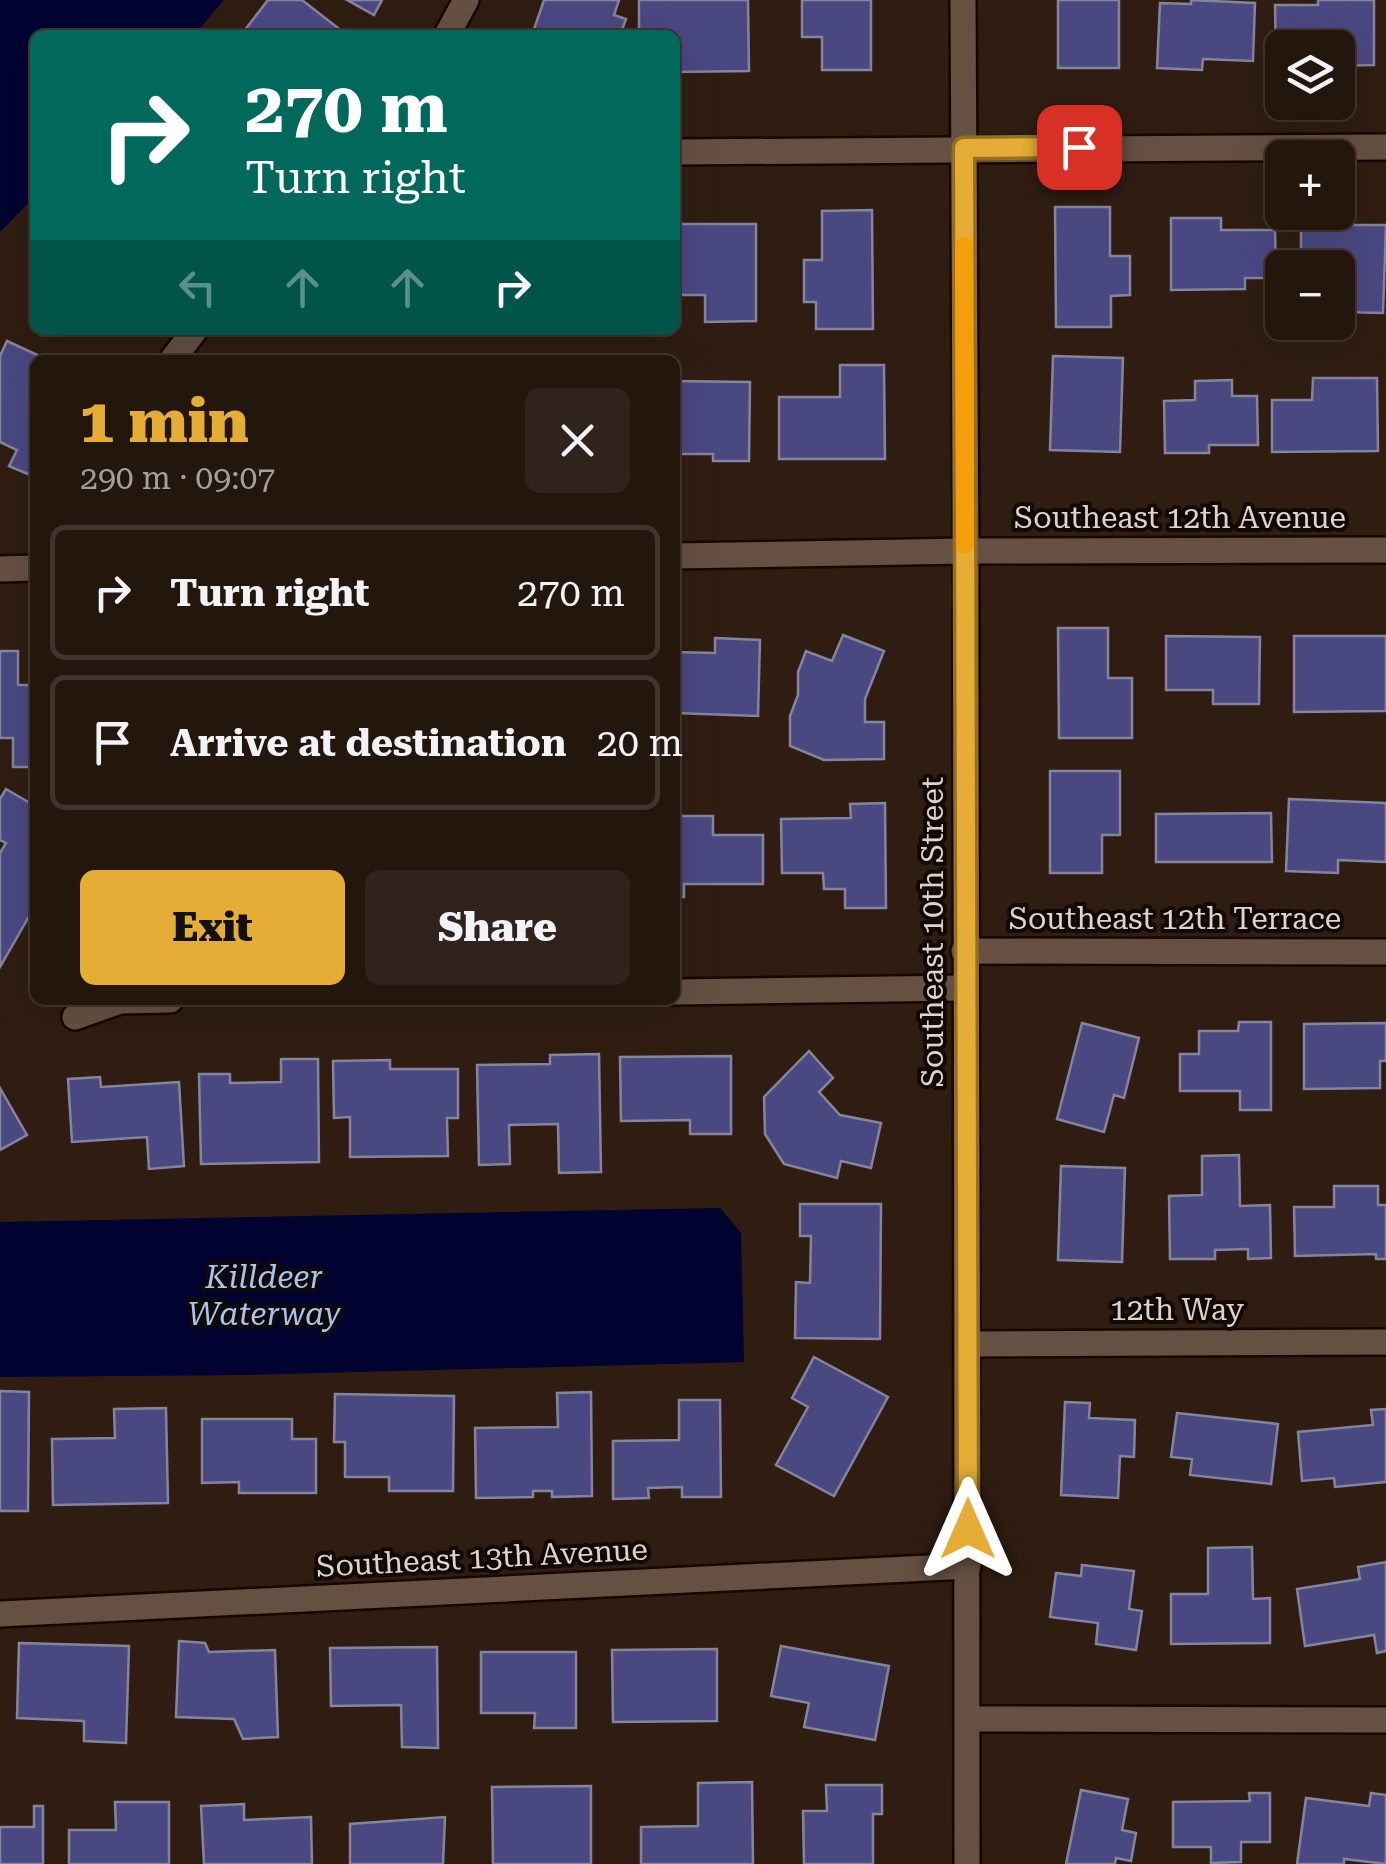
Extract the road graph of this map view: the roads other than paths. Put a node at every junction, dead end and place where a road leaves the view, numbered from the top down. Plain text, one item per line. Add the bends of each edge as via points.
1 (466, 0) edge
2 (964, 0) edge
3 (451, 30) edge
4 (1386, 147) edge
5 (964, 148) junction
6 (680, 152) edge
7 (191, 335) edge
8 (176, 355) edge
9 (1386, 550) edge
10 (966, 551) junction
11 (680, 556) edge
12 (30, 568) edge
13 (0, 569) edge
14 (964, 951) junction
15 (1386, 952) edge
16 (964, 988) junction
17 (680, 992) edge
18 (109, 1005) edge
19 (75, 1017) dead end
20 (1386, 1342) edge
21 (968, 1344) junction
22 (968, 1566) junction
23 (0, 1614) edge
24 (969, 1719) junction
25 (1386, 1720) edge
26 (967, 1864) edge

1 - 3 street
2 - 5 street, Southeast 10th Street
4 - 5 street
5 - 6 street
5 - 10 street, Southeast 10th Street
7 - 8 street
9 - 10 street, Southeast 12th Avenue
10 - 11 street, Southeast 12th Avenue
10 - 14 street, Southeast 10th Street
12 - 13 street
14 - 15 street, Southeast 12th Terrace
14 - 16 street, Southeast 10th Street
16 - 17 street
16 - 21 street, Southeast 10th Street
18 - 19 street
20 - 21 street, 12th Way
21 - 22 street, Southeast 10th Street
22 - 23 street, Southeast 13th Avenue
22 - 24 street, Southeast 10th Street
24 - 25 street
24 - 26 street, Southeast 10th Street

